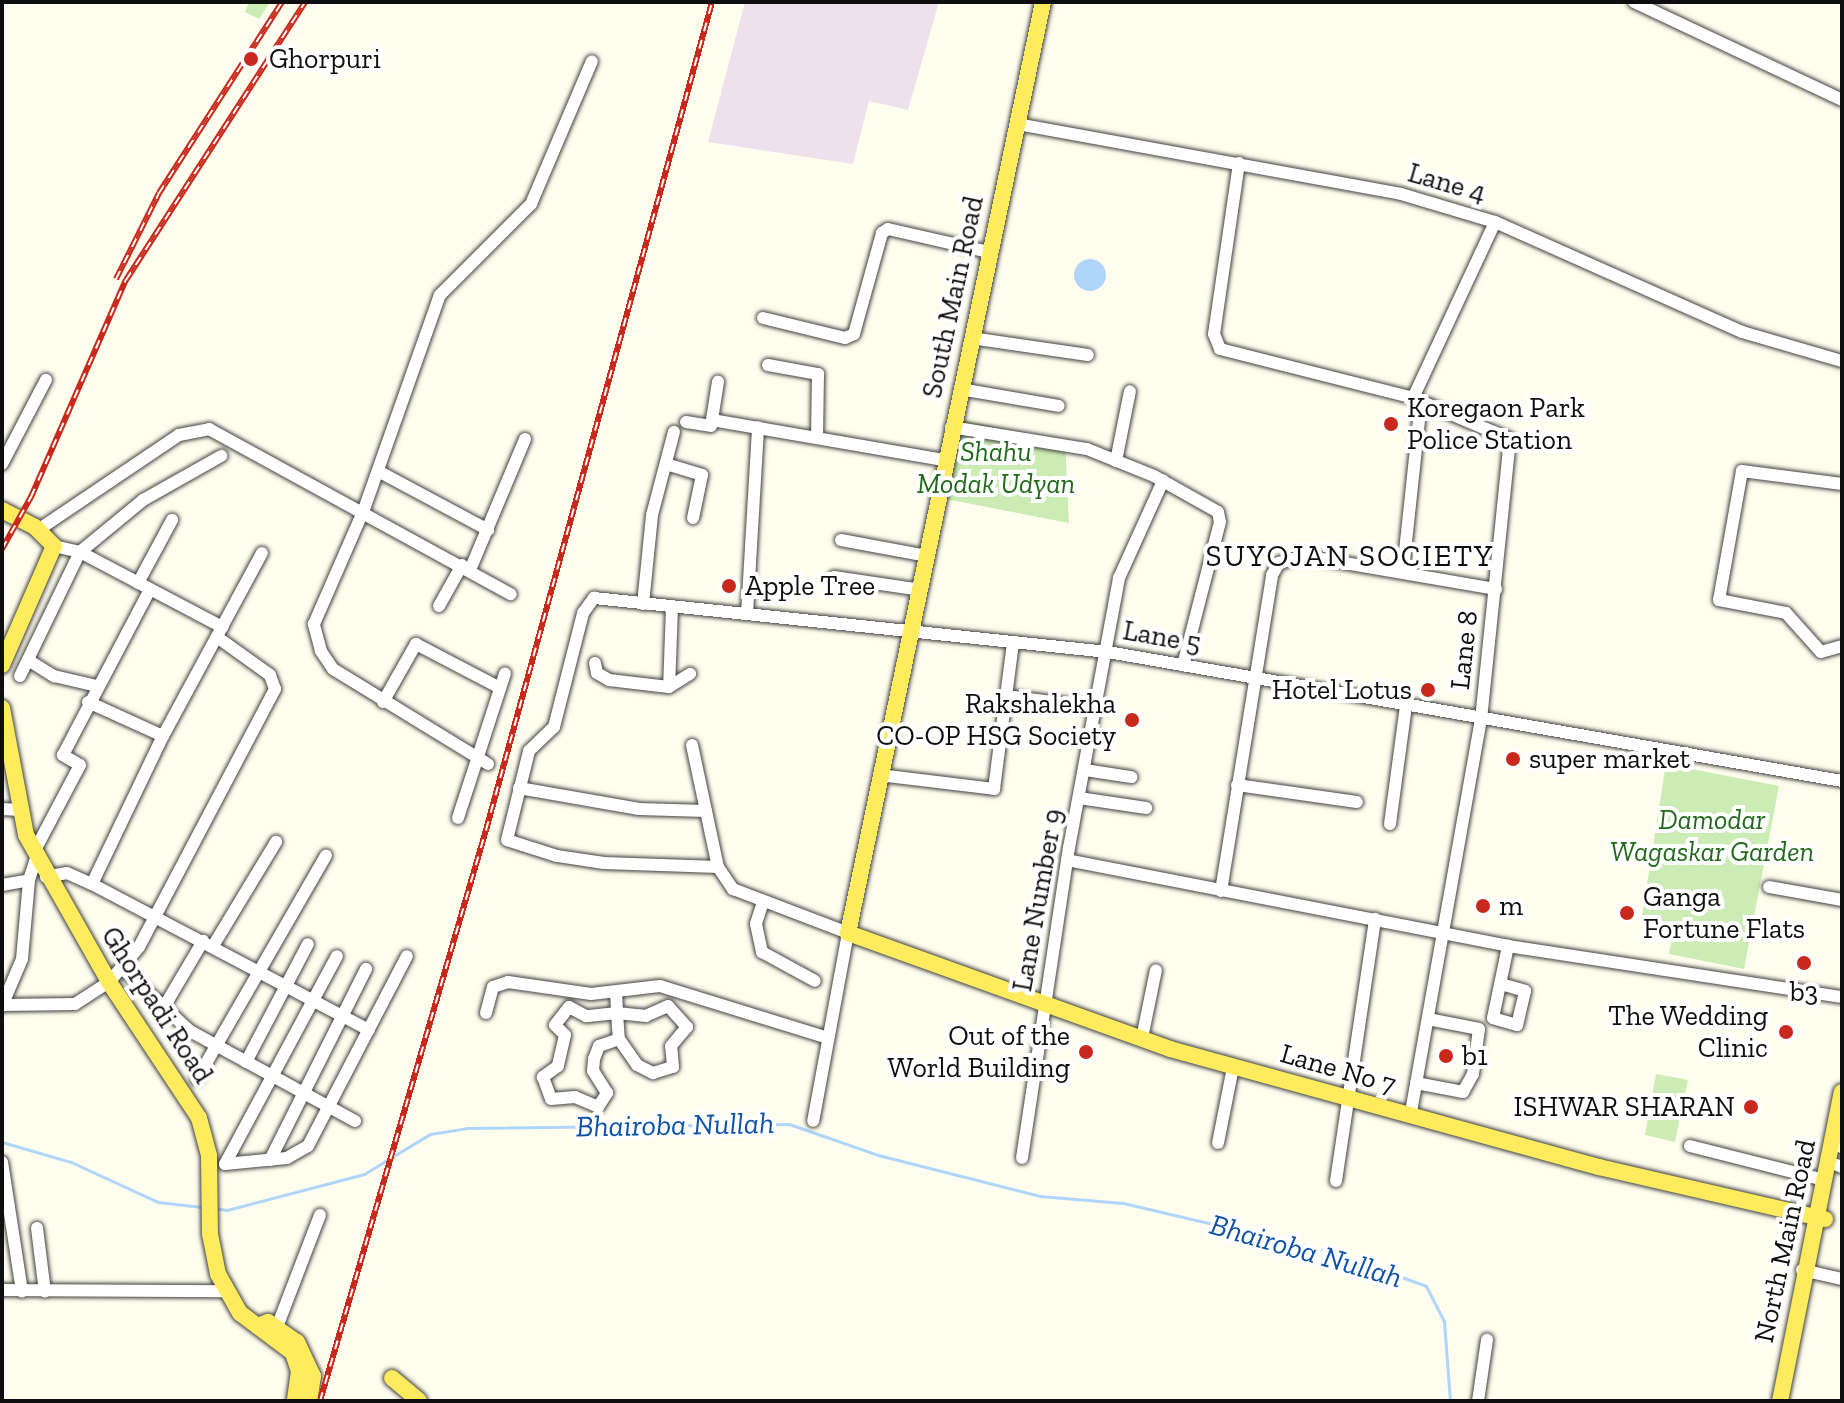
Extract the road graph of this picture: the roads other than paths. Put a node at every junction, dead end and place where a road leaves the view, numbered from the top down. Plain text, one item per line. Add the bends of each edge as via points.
1 (1043, 2) edge
2 (1634, 2) edge
3 (592, 61) dead end
4 (1842, 100) edge
5 (1017, 124) junction
6 (1239, 163) junction
7 (1495, 222) junction
8 (989, 252) junction
9 (763, 318) dead end
10 (971, 338) junction
11 (1088, 355) dead end
12 (1842, 361) edge
13 (768, 365) dead end
14 (46, 380) dead end
15 (718, 382) dead end
16 (960, 389) junction
17 (1130, 391) dead end
18 (1417, 400) junction
19 (1059, 406) dead end
20 (712, 420) junction
21 (686, 422) dead end
22 (758, 427) junction
23 (951, 427) junction
24 (674, 432) dead end
25 (817, 438) junction
26 (525, 439) dead end
27 (221, 456) dead end
28 (944, 460) junction
29 (1116, 461) junction
30 (2, 464) edge
31 (666, 464) junction
32 (378, 471) junction
33 (1163, 481) junction
34 (1842, 484) edge
35 (2, 510) edge
36 (363, 512) junction
37 (693, 518) dead end
38 (172, 520) dead end
39 (38, 530) junction
40 (488, 530) junction
41 (841, 540) dead end
42 (54, 546) junction
43 (80, 552) junction
44 (262, 553) dead end
45 (927, 556) junction
46 (466, 567) junction
47 (1403, 570) junction
48 (834, 577) dead end
49 (138, 583) junction
50 (150, 589) junction
51 (1496, 589) junction
52 (921, 590) junction
53 (511, 594) dead end
54 (643, 604) junction
55 (439, 606) dead end
56 (672, 607) junction
57 (747, 614) junction
58 (219, 632) junction
59 (914, 634) junction
60 (1013, 643) junction
61 (1842, 646) edge
62 (1108, 652) junction
63 (28, 660) junction
64 (595, 663) dead end
65 (2, 665) edge
66 (1183, 665) junction
67 (505, 673) dead end
68 (690, 674) dead end
69 (20, 676) dead end
70 (1253, 679) junction
71 (97, 686) junction
72 (669, 687) junction
73 (500, 688) junction
74 (1006, 696) junction
75 (88, 702) junction
76 (383, 702) junction
77 (1406, 705) junction
78 (2, 708) edge
79 (1097, 708) junction
80 (1481, 719) junction
81 (163, 736) junction
82 (692, 745) dead end
83 (475, 756) junction
84 (488, 764) dead end
85 (1085, 770) junction
86 (879, 775) junction
87 (1131, 777) dead end
88 (1842, 781) edge
89 (1237, 785) junction
90 (519, 788) junction
91 (1079, 798) junction
92 (1357, 802) dead end
93 (1146, 808) dead end
94 (2, 809) edge
95 (20, 810) junction
96 (706, 811) junction
97 (458, 818) dead end
98 (1390, 824) dead end
99 (276, 842) dead end
100 (35, 855) junction
101 (326, 856) dead end
102 (1067, 860) junction
103 (718, 867) junction
104 (37, 878) junction
105 (92, 884) junction
106 (2, 885) edge
107 (1769, 887) dead end
108 (1221, 891) junction
109 (1842, 900) edge
110 (763, 902) junction
111 (155, 916) junction
112 (1375, 919) junction
113 (1444, 931) junction
114 (848, 933) junction
115 (208, 943) junction
116 (308, 944) dead end
117 (1508, 946) junction
118 (337, 956) dead end
119 (407, 956) dead end
120 (123, 969) junction
121 (366, 969) dead end
122 (1156, 970) dead end
123 (259, 972) junction
124 (815, 981) dead end
125 (109, 982) junction
126 (1501, 984) dead end
127 (286, 986) junction
128 (616, 992) junction
129 (1842, 997) edge
130 (313, 1000) junction
131 (1045, 1000) junction
132 (2, 1006) edge
133 (164, 1007) junction
134 (486, 1013) dead end
135 (617, 1013) junction
136 (343, 1016) junction
137 (1428, 1019) junction
138 (369, 1030) junction
139 (828, 1038) junction
140 (1142, 1038) junction
141 (619, 1039) junction
142 (216, 1045) junction
143 (246, 1062) junction
144 (1233, 1067) junction
145 (272, 1076) junction
146 (197, 1079) dead end
147 (1416, 1083) junction
148 (1842, 1092) edge
149 (304, 1093) junction
150 (1351, 1100) junction
151 (330, 1108) junction
152 (1410, 1117) junction
153 (355, 1121) dead end
154 (813, 1121) dead end
155 (1218, 1143) dead end
156 (1690, 1146) dead end
157 (1842, 1146) edge
158 (1022, 1158) dead end
159 (270, 1160) junction
160 (2, 1162) edge
161 (1840, 1166) edge
162 (1824, 1180) junction
163 (1336, 1181) dead end
164 (320, 1215) dead end
165 (1820, 1218) junction
166 (37, 1228) dead end
167 (1807, 1271) junction
168 (1842, 1279) edge
169 (2, 1288) edge
170 (22, 1291) junction
171 (224, 1291) junction
172 (45, 1292) junction
173 (257, 1326) junction
174 (277, 1327) junction
175 (1487, 1340) dead end
176 (303, 1362) junction
177 (392, 1378) dead end
178 (295, 1401) edge
179 (309, 1401) edge
180 (419, 1401) edge
181 (1478, 1401) edge
182 (1780, 1401) edge
183 (1790, 1401) edge

1 - 5 main road, South Main Road
2 - 4 street
3 - 32 street via 531,204 440,295
5 - 6 street, Lane 4
5 - 8 main road, South Main Road
6 - 7 street, Lane 4 via 1401,194
6 - 18 street, Lane 8 via 1216,343 1225,353
7 - 12 street, Lane 4 via 1742,332
7 - 18 street
8 - 9 street via 888,229 882,233 854,334 845,338
8 - 10 main road, South Main Road
10 - 11 street
10 - 16 main road, South Main Road
13 - 25 street via 818,374
14 - 30 street
15 - 20 street
16 - 19 street
16 - 23 main road, South Main Road
17 - 29 street
18 - 47 street
18 - 51 street, Lane 8 via 1510,439
20 - 21 street via 708,428
20 - 22 street
22 - 25 street
22 - 57 street
23 - 28 main road, South Main Road
23 - 29 street via 1087,449
24 - 31 street
25 - 28 street
26 - 40 street
27 - 43 street via 143,500
28 - 45 main road, South Main Road
29 - 33 street
31 - 37 street via 702,475
31 - 54 street via 652,515
32 - 36 street
32 - 40 street
33 - 62 street, Lane Number 9 via 1125,559
33 - 66 street via 1220,516
34 - 61 street via 1742,471 1719,600 1786,613 1821,652
35 - 39 main road
36 - 39 street via 201,428 179,435
36 - 46 street
36 - 76 street via 316,615 315,636 333,669
38 - 49 street
39 - 42 main road
40 - 46 street
41 - 45 street
42 - 43 street
42 - 65 main road
43 - 49 street
43 - 63 street
44 - 58 street
45 - 52 main road, South Main Road
46 - 53 street
46 - 55 street
47 - 51 street
47 - 70 street via 1304,556 1279,563 1272,575
48 - 52 street
49 - 50 street
50 - 58 street
50 - 71 street
51 - 80 street, Lane 8
52 - 59 main road, South Main Road
54 - 56 street, Lane 5
54 - 90 street, Lane 5 via 602,598 587,604 557,719 529,751
56 - 57 street, Lane 5
56 - 72 street
57 - 59 street, Lane 5
58 - 81 street
58 - 111 street via 270,675 275,689
59 - 60 street, Lane 5
59 - 86 main road, South Main Road
60 - 62 street, Lane 5
60 - 74 street
62 - 66 street, Lane 5
62 - 79 street, Lane Number 9
63 - 69 street
63 - 71 street via 54,676
64 - 72 street via 597,673 609,680
66 - 70 street, Lane 5
67 - 73 street
68 - 72 street
70 - 77 street, Lane 5
70 - 89 street
71 - 75 street
73 - 76 street via 416,644
73 - 83 street
74 - 79 street
74 - 86 street via 994,789
75 - 81 street
75 - 100 street via 63,755 80,765
76 - 83 street
77 - 80 street, Lane 5
77 - 98 street
78 - 95 main road, Ghorpadi Road
79 - 85 street, Lane Number 9
80 - 88 street, Lane 5
80 - 113 street, Lane 8
81 - 105 street
82 - 96 street
83 - 84 street
83 - 97 street
85 - 87 street
85 - 91 street, Lane Number 9
86 - 114 main road, South Main Road
89 - 92 street
89 - 108 street
90 - 96 street via 639,809
90 - 103 street via 507,840 557,856 604,863
91 - 93 street
91 - 102 street, Lane Number 9
94 - 95 street
95 - 100 main road, Ghorpadi Road
96 - 103 street
99 - 115 street
100 - 104 main road, Ghorpadi Road
101 - 123 street
102 - 108 street
102 - 131 street, Lane Number 9
103 - 110 street via 733,889
104 - 105 street via 67,873
104 - 106 street
104 - 125 main road, Ghorpadi Road
104 - 132 street via 27,937
105 - 111 street
107 - 109 street
108 - 112 street
110 - 114 street
110 - 124 street via 756,924 762,952
111 - 115 street
111 - 120 street
112 - 113 street
112 - 150 street
113 - 117 street
113 - 137 street, Lane 8
114 - 131 main road, Lane No 7
114 - 139 street
115 - 123 street
115 - 133 street
116 - 127 street
117 - 126 street
117 - 129 street
118 - 130 street
119 - 138 street
120 - 125 street
120 - 133 street
121 - 136 street
122 - 140 street
123 - 127 street
123 - 142 street
125 - 132 street via 75,1004
125 - 171 main road, Ghorpadi Road via 199,1118 209,1156 210,1234
127 - 130 street
127 - 143 street
128 - 134 street via 591,994 508,982 493,987
128 - 135 street
128 - 139 street via 660,986
130 - 136 street
130 - 145 street
131 - 140 main road, Lane No 7
131 - 158 street, Lane Number 9
133 - 142 street
135 - 141 street
135 - 141 street via 646,1016 668,1006 687,1027 671,1046 673,1067 653,1073 637,1065
135 - 141 street via 586,1016 569,1007 560,1015 555,1025 565,1035 559,1062 543,1077 551,1099 575,1097 598,1107 607,1093 593,1071 594,1059 599,1046
136 - 138 street
136 - 149 street
137 - 147 street, Lane 8
137 - 147 street via 1479,1029 1473,1074 1463,1092
138 - 151 street
139 - 154 street
140 - 144 main road, Lane No 7
142 - 143 street
142 - 146 street
143 - 145 street
144 - 150 main road, Lane No 7
144 - 155 street
145 - 149 street
145 - 159 street via 225,1164
147 - 152 street, Lane 8
148 - 162 main road, North Main Road
149 - 151 street
149 - 159 street
150 - 152 main road, Lane No 7
150 - 163 street
151 - 153 street
151 - 159 street via 308,1146 287,1158
152 - 165 main road, Lane No 7
156 - 162 street
157 - 161 main road, North Main Road
160 - 170 street
161 - 165 main road, North Main Road
162 - 165 main road, North Main Road
164 - 174 street
165 - 167 main road, North Main Road
166 - 172 street
167 - 168 street
167 - 182 main road, North Main Road
167 - 183 main road, North Main Road
169 - 170 street
170 - 172 street
171 - 172 street
171 - 173 main road, Ghorpadi Road
173 - 174 main road via 268,1322
173 - 176 main road, Ghorpadi Road
174 - 176 main road via 297,1342
175 - 181 street
176 - 178 main road
176 - 179 main road
177 - 180 main road

